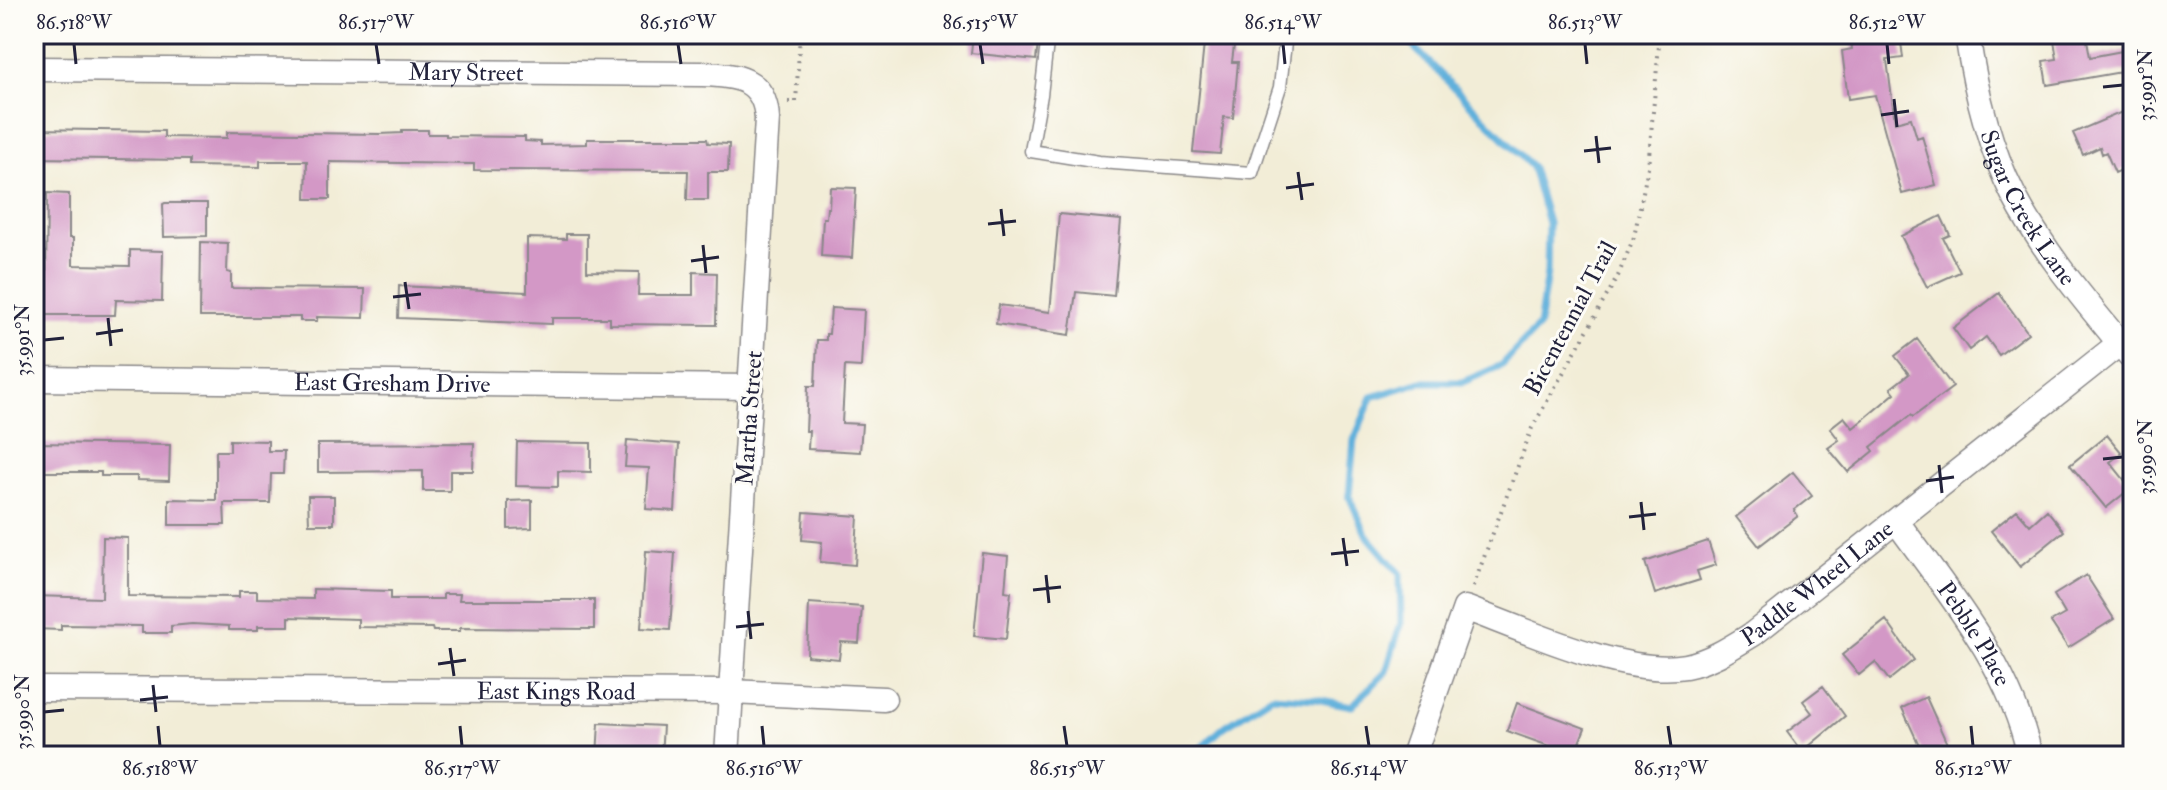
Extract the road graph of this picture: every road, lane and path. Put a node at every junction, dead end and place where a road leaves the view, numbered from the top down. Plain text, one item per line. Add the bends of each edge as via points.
1 (800, 34) edge
2 (1048, 34) edge
3 (1286, 34) edge
4 (1660, 34) edge
5 (1967, 34) edge
6 (34, 69) edge
7 (759, 93) junction
8 (2126, 351) edge
9 (34, 379) edge
10 (751, 387) junction
11 (1897, 522) junction
12 (1465, 608) junction
13 (34, 689) edge
14 (731, 692) junction
15 (884, 699) dead end
16 (727, 756) edge
17 (1413, 756) edge
18 (2030, 756) edge

1 - 7 path via 796,102
2 - 3 lane via 1031,151 1099,162 1252,173 1280,87
4 - 12 path, Bicentennial Trail via 1648,167 1634,237 1618,276 1532,428
5 - 8 street, Sugar Creek Lane via 1989,133 2012,193 2045,248
6 - 7 street, Mary Street via 702,74 738,78
7 - 10 street, Martha Street via 767,119
8 - 11 street, Paddle Wheel Lane
9 - 10 street, East Gresham Drive
10 - 14 street, Martha Street
11 - 12 street, Paddle Wheel Lane via 1753,634 1688,666 1635,666
11 - 18 street, Pebble Place via 1983,642 2017,706
12 - 17 street
13 - 14 street, East Kings Road
14 - 15 street, East Kings Road
14 - 16 street, Martha Street

